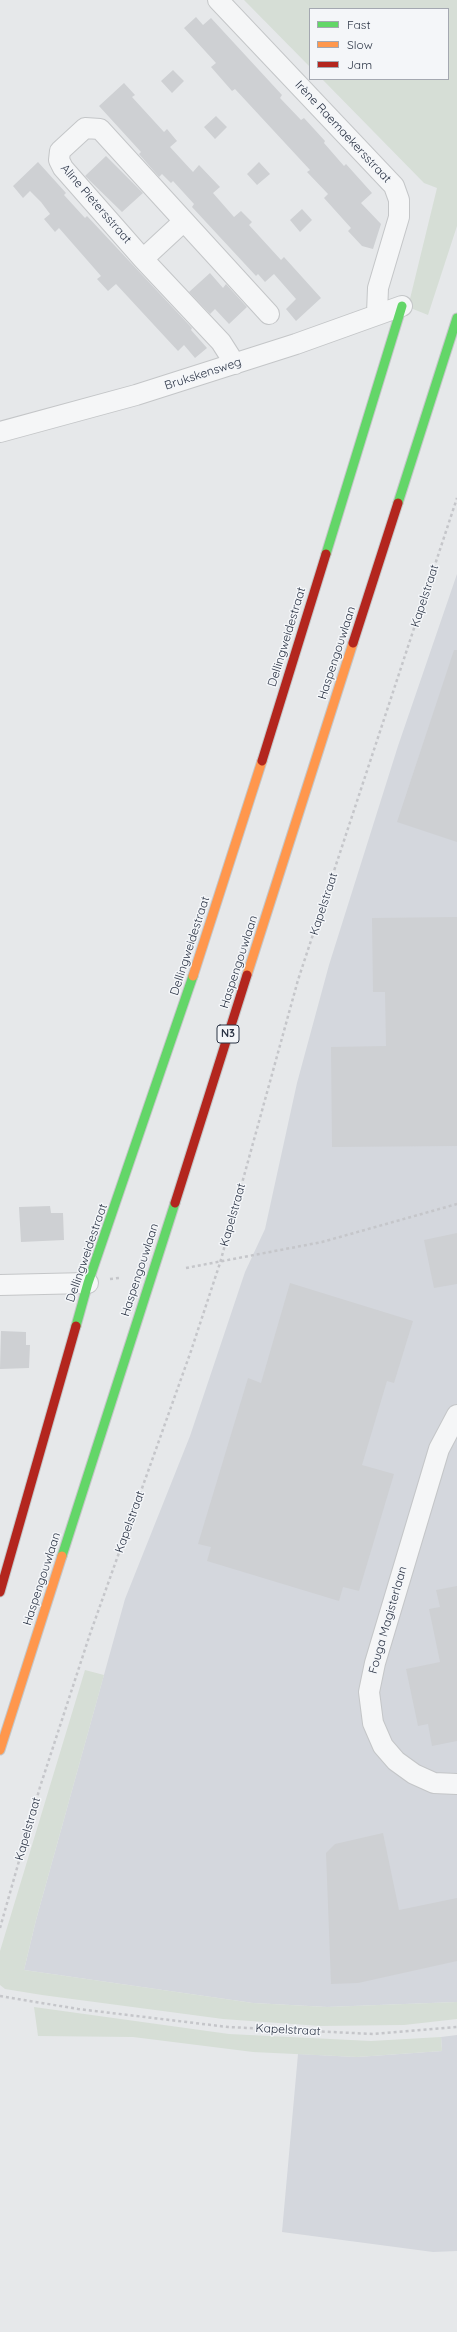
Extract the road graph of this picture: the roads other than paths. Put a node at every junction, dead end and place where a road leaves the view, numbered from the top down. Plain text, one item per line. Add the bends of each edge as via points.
1 (218, 0) edge
2 (184, 221) junction
3 (143, 259) junction
4 (402, 306) joint
5 (377, 313) junction
6 (269, 314) dead end
7 (457, 318) edge
8 (234, 364) junction
9 (0, 432) edge
10 (88, 1283) junction
11 (0, 1285) edge
12 (457, 1415) edge
13 (0, 1592) edge
14 (0, 1750) edge
15 (457, 1784) edge

1 - 5 street, Irène Raemaekersstraat via 394,186 399,200 399,217 378,288
2 - 3 street
2 - 3 street, Aline Pietersstraat via 100,129 84,128 60,151 58,160
2 - 6 street, Aline Pietersstraat
3 - 8 street, Aline Pietersstraat via 221,342
4 - 5 street, Brukskensweg
4 - 10 main road, Dellingweidestraat via 242,823 187,994
5 - 8 street, Brukskensweg
7 - 14 main road, Haspengouwlaan / N3
8 - 9 street, Brukskensweg via 136,395
10 - 11 street
10 - 13 main road, Dellingweidestraat
12 - 15 street, Fouga Magisterlaan via 439,1449 375,1663 369,1692 374,1723 383,1746 396,1762 434,1783

